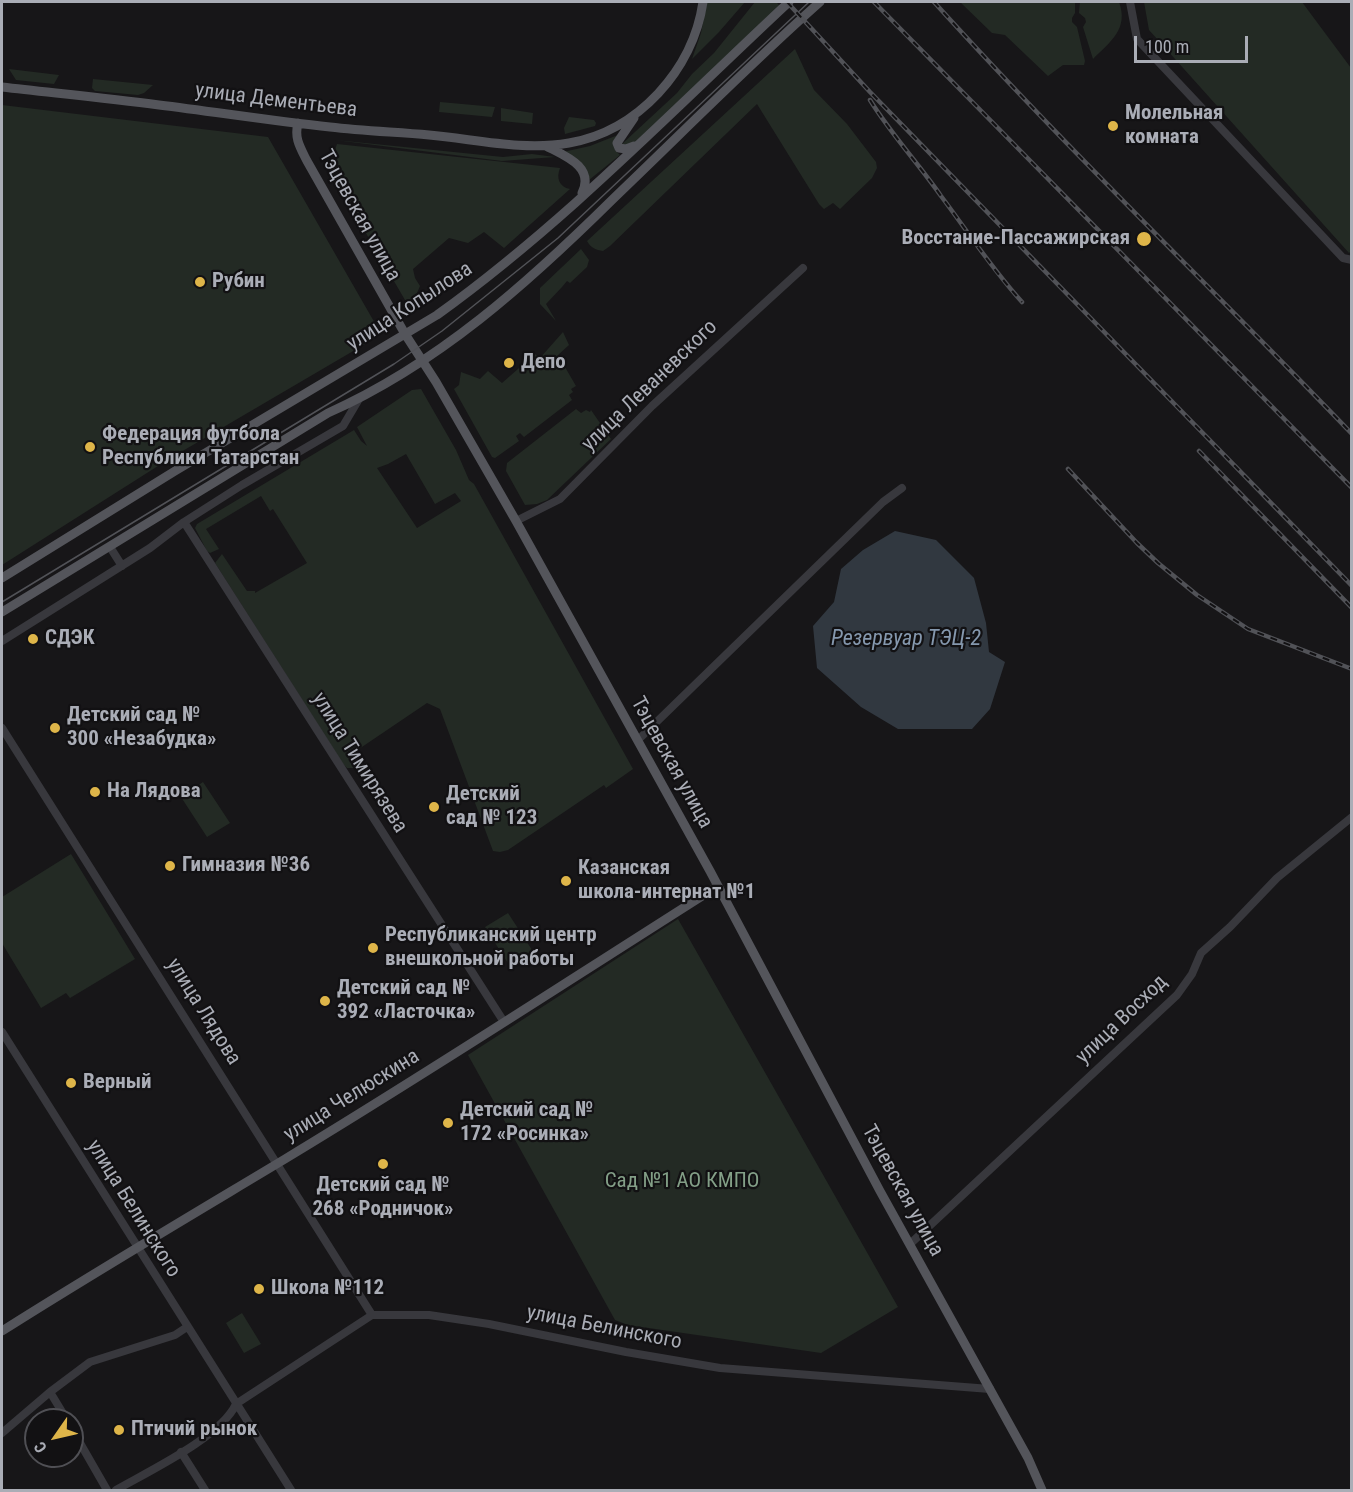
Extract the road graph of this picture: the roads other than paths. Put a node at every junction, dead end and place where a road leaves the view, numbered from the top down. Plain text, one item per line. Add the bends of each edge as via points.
1 (703, 2) edge
2 (789, 2) edge
3 (820, 2) edge
4 (1130, 2) edge
5 (2, 87) edge
6 (642, 108) junction
7 (297, 123) junction
8 (639, 145) junction
9 (546, 146) junction
10 (579, 200) junction
11 (1352, 260) edge
12 (803, 268) dead end
13 (405, 334) junction
14 (423, 361) junction
15 (359, 399) junction
16 (902, 488) dead end
17 (516, 521) junction
18 (184, 522) junction
19 (110, 547) junction
20 (122, 566) junction
21 (2, 578) edge
22 (2, 612) edge
23 (2, 640) edge
24 (2, 728) edge
25 (638, 740) junction
26 (1352, 817) edge
27 (718, 886) junction
28 (504, 1022) junction
29 (2, 1032) edge
30 (277, 1164) junction
31 (910, 1244) junction
32 (136, 1247) junction
33 (372, 1315) junction
34 (187, 1327) junction
35 (2, 1331) edge
36 (990, 1389) junction
37 (50, 1392) junction
38 (236, 1404) junction
39 (60, 1408) edge
40 (2, 1433) edge
41 (84, 1450) edge
42 (181, 1452) junction
43 (107, 1491) edge
44 (116, 1491) edge
45 (205, 1491) edge
46 (291, 1491) edge
47 (1042, 1491) edge

1 - 6 main road via 694,39 679,67
2 - 8 main road, улица Копылова
3 - 14 main road via 520,287
4 - 11 street via 1137,39 1343,258
5 - 7 main road, улица Дементьева
6 - 8 main road via 617,143 622,150
6 - 9 main road, улица Дементьева via 605,132
7 - 9 main road, улица Дементьева
7 - 13 main road, Тэцевская улица via 295,133 302,151
8 - 10 main road, улица Копылова
9 - 10 main road via 574,161 584,173 586,185
10 - 13 main road, улица Копылова via 470,292
12 - 17 street, улица Леваневского via 644,414 560,499
13 - 14 main road, Тэцевская улица
13 - 21 main road, улица Копылова
14 - 15 main road
14 - 17 main road, Тэцевская улица
15 - 18 street via 343,426
15 - 19 main road via 328,413
16 - 25 street
17 - 25 main road, Тэцевская улица
18 - 20 street
18 - 28 street, улица Тимирязева
19 - 20 street
19 - 22 main road
20 - 23 street
24 - 30 street, улица Лядова
25 - 27 main road, Тэцевская улица
26 - 31 street, улица Восход via 1277,878 1201,953 1177,995
27 - 28 main road, улица Челюскина
27 - 31 main road, Тэцевская улица
28 - 30 main road, улица Челюскина
29 - 32 street, улица Белинского
30 - 32 main road, улица Челюскина
30 - 33 street, улица Лядова
31 - 36 main road, Тэцевская улица
32 - 34 street, улица Белинского
32 - 35 main road, улица Челюскина
33 - 36 street, улица Белинского via 429,1315 489,1324 720,1368
33 - 38 street
34 - 37 street via 175,1335 90,1362
34 - 38 street, улица Белинского
36 - 47 main road, Тэцевская улица
37 - 39 street
37 - 40 street
38 - 42 street via 231,1415
38 - 46 street, улица Белинского
41 - 43 street
42 - 44 street
42 - 45 street

